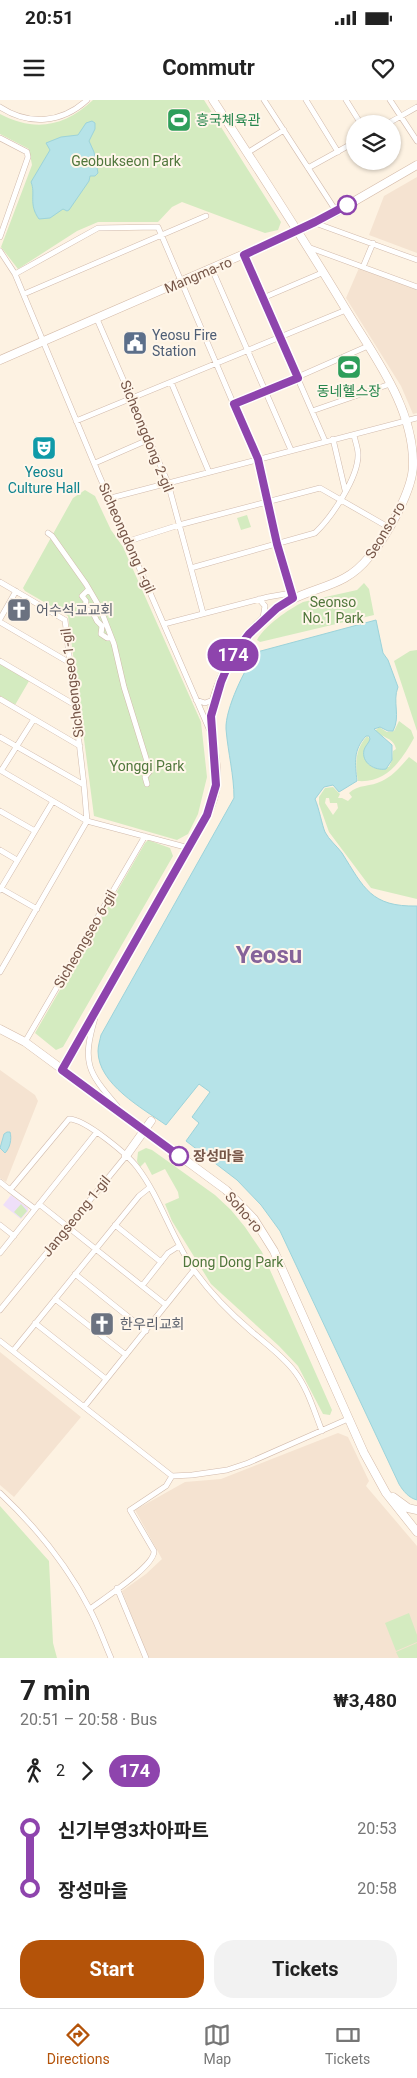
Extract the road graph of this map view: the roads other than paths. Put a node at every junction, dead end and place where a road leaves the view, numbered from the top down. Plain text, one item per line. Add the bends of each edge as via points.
1 (87, 100) edge
2 (213, 100) edge
3 (264, 100) edge
4 (306, 100) edge
5 (346, 100) edge
6 (390, 100) edge
7 (417, 107) edge
8 (0, 108) edge
9 (355, 115) edge
10 (400, 115) edge
11 (401, 116) joint
12 (284, 130) junction
13 (0, 138) edge
14 (417, 141) edge
15 (346, 147) edge
16 (247, 152) junction
17 (338, 152) junction
18 (417, 165) edge
19 (308, 168) junction
20 (335, 212) junction
21 (206, 216) dead end
22 (315, 222) junction
23 (298, 231) junction
24 (161, 236) junction
25 (0, 237) edge
26 (373, 243) junction
27 (308, 247) junction
28 (0, 251) edge
29 (244, 255) junction
30 (417, 260) edge
31 (364, 267) junction
32 (212, 269) junction
33 (324, 272) junction
34 (15, 274) junction
35 (180, 283) junction
36 (417, 287) edge
37 (24, 294) junction
38 (263, 298) junction
39 (346, 310) junction
40 (97, 319) junction
41 (280, 338) junction
42 (43, 341) junction
43 (368, 346) junction
44 (249, 351) junction
45 (0, 360) edge
46 (216, 363) junction
47 (298, 378) junction
48 (171, 382) junction
49 (390, 384) junction
50 (266, 391) junction
51 (132, 398) junction
52 (234, 404) junction
53 (312, 411) junction
54 (417, 418) edge
55 (407, 420) junction
56 (76, 421) junction
57 (354, 434) junction
58 (150, 439) junction
59 (333, 439) junction
60 (325, 441) junction
61 (290, 450) junction
62 (258, 459) junction
63 (94, 463) junction
64 (209, 472) junction
65 (168, 482) junction
66 (345, 490) junction
67 (110, 498) junction
68 (340, 500) junction
69 (267, 501) junction
70 (179, 525) junction
71 (388, 527) junction
72 (48, 533) dead end
73 (129, 541) junction
74 (277, 544) junction
75 (191, 568) junction
76 (0, 582) edge
77 (89, 589) junction
78 (16, 591) junction
79 (292, 595) junction
80 (259, 599) junction
81 (203, 613) junction
82 (263, 620) junction
83 (0, 621) edge
84 (164, 624) junction
85 (111, 638) junction
86 (0, 661) edge
87 (70, 663) junction
88 (216, 698) junction
89 (0, 699) edge
90 (196, 700) junction
91 (75, 705) junction
92 (34, 719) junction
93 (212, 734) junction
94 (0, 737) edge
95 (17, 746) junction
96 (80, 746) junction
97 (1, 771) edge
98 (147, 784) dead end
99 (84, 785) junction
100 (53, 801) junction
101 (0, 811) edge
102 (87, 821) junction
103 (34, 831) junction
104 (145, 836) junction
105 (188, 848) junction
106 (0, 850) edge
107 (17, 860) junction
108 (0, 889) edge
109 (37, 909) junction
110 (0, 972) edge
111 (97, 1009) junction
112 (0, 1029) edge
113 (25, 1042) junction
114 (62, 1070) junction
115 (125, 1116) junction
116 (151, 1121) dead end
117 (144, 1131) junction
118 (96, 1133) junction
119 (126, 1156) junction
120 (0, 1182) edge
121 (149, 1188) junction
122 (10, 1190) junction
123 (39, 1204) junction
124 (35, 1209) junction
125 (0, 1225) edge
126 (115, 1225) junction
127 (68, 1227) junction
128 (14, 1236) junction
129 (179, 1246) junction
130 (96, 1249) junction
131 (0, 1253) edge
132 (161, 1262) junction
133 (194, 1270) junction
134 (75, 1274) junction
135 (142, 1286) junction
136 (55, 1299) junction
137 (166, 1305) junction
138 (0, 1310) edge
139 (36, 1323) junction
140 (146, 1331) junction
141 (0, 1341) edge
142 (13, 1351) junction
143 (126, 1355) junction
144 (106, 1379) junction
145 (84, 1408) junction
146 (348, 1419) junction
147 (322, 1431) junction
148 (172, 1476) junction
149 (386, 1492) junction
150 (0, 1494) edge
151 (417, 1510) edge
152 (414, 1523) edge
153 (417, 1532) edge
154 (117, 1588) junction
155 (90, 1609) junction
156 (111, 1658) edge
157 (146, 1658) edge

1 - 8 street via 68,113 44,120 17,117
2 - 16 street, Seonso-ro
3 - 12 street
4 - 17 street
5 - 9 street
6 - 10 street
7 - 11 street
11 - 14 street
12 - 16 street
12 - 19 street
13 - 25 street via 26,152 28,158
15 - 17 street
16 - 23 street, Seonso-ro
17 - 19 street
18 - 20 street, Mangma-ro
19 - 20 street
20 - 22 street, Mangma-ro
21 - 24 street
22 - 23 street, Mangma-ro
22 - 26 street
23 - 27 street, Seonso-ro
23 - 29 street, Mangma-ro
24 - 34 street via 158,227 98,228
24 - 35 street
24 - 37 street
26 - 30 street
26 - 31 street
27 - 31 street
27 - 33 street, Seonso-ro
28 - 34 street, Sicheongdong 1-gil
29 - 32 street, Mangma-ro
29 - 38 street
31 - 36 street
32 - 35 street, Mangma-ro
32 - 44 street
33 - 38 street
33 - 39 street, Seonso-ro
34 - 37 street, Sicheongdong 1-gil
35 - 40 street, Mangma-ro
35 - 46 street
37 - 42 street, Sicheongdong 1-gil
38 - 41 street
39 - 41 street
39 - 43 street, Seonso-ro
40 - 42 street, Mangma-ro
40 - 51 street, Sicheongdong 2-gil
41 - 44 street
41 - 47 street
42 - 45 street, Mangma-ro
42 - 56 street, Sicheongdong 1-gil
43 - 47 street
43 - 49 street, Seonso-ro
44 - 46 street
44 - 50 street
46 - 48 street
46 - 52 street
47 - 50 street
47 - 53 street
48 - 51 street
48 - 64 street
49 - 53 street
49 - 55 street, Seonso-ro
50 - 52 street
50 - 61 street
51 - 56 street
51 - 58 street, Sicheongdong 2-gil
52 - 62 street
53 - 60 street
54 - 55 street
55 - 57 street
55 - 71 street, Seonso-ro via 413,449 412,475 404,499
56 - 63 street, Sicheongdong 1-gil
57 - 59 street
57 - 66 street via 358,455
58 - 63 street
58 - 65 street, Sicheongdong 2-gil
59 - 60 street
59 - 66 street
60 - 61 street
61 - 62 street
62 - 64 street
62 - 69 street
63 - 67 street, Sicheongdong 1-gil
64 - 65 street
65 - 67 street
65 - 70 street, Sicheongdong 2-gil
66 - 68 street
67 - 73 street, Sicheongdong 1-gil
68 - 69 street via 320,488
68 - 71 street
68 - 74 street via 328,520 315,533
69 - 70 street
69 - 74 street
70 - 73 street
70 - 75 street, Sicheongdong 2-gil
71 - 79 street, Seonso-ro via 370,556 353,573 326,588
72 - 77 street
73 - 84 street, Sicheongdong 1-gil
74 - 75 street
74 - 79 street
75 - 81 street, Sicheongdong 2-gil
76 - 78 street, Sicheongseo 1-gil
77 - 85 street
77 - 85 street via 82,596 86,601 85,608 101,625 101,634
78 - 83 street
78 - 87 street, Sicheongseo 1-gil via 65,620
79 - 80 street
79 - 82 street, Seonso-ro
80 - 81 street
80 - 82 street via 265,606
81 - 84 street
82 - 88 street, Seonso-ro via 232,656
83 - 87 street
84 - 90 street, Sicheongdong 1-gil
85 - 98 street via 150,772 145,777
86 - 91 street
87 - 91 street, Sicheongseo 1-gil
88 - 90 street via 208,703
88 - 93 street, Seonso-ro via 211,716
89 - 92 street
90 - 93 street, Sicheongdong 1-gil
91 - 96 street, Sicheongseo 1-gil
92 - 95 street
92 - 96 street
93 - 105 street, Seonso-ro via 215,794 202,827
94 - 95 street
95 - 97 street
95 - 99 street
96 - 99 street, Sicheongseo 1-gil
97 - 100 street
99 - 102 street, Sicheongseo 1-gil
100 - 102 street
100 - 103 street
101 - 103 street
102 - 104 street
102 - 109 street
103 - 107 street
104 - 105 street
104 - 113 street, Sicheongseo 6-gil
105 - 111 street, Seonso-ro
106 - 107 street
107 - 108 street
108 - 109 street
109 - 110 street
111 - 114 street, Seonso-ro
111 - 115 street via 87,1050 88,1067
112 - 113 street, Soho-ro
113 - 114 street, Soho-ro
114 - 115 street, Soho-ro
115 - 117 street, Soho-ro
116 - 117 street, Jangseong 1-gil
117 - 119 street, Jangseong 1-gil
117 - 146 street, Soho-ro via 226,1190 254,1219 274,1251
118 - 119 street
118 - 122 street via 77,1120 68,1120
118 - 123 street
119 - 121 street via 136,1165
119 - 127 street, Jangseong 1-gil
120 - 122 street
121 - 126 street
121 - 129 street
122 - 124 street
123 - 124 street
123 - 127 street
124 - 128 street
125 - 128 street
126 - 130 street
126 - 132 street
127 - 130 street
127 - 138 street, Jangseong 1-gil
128 - 131 street
129 - 132 street
129 - 133 street
130 - 134 street
130 - 135 street
132 - 135 street
133 - 137 street
133 - 147 street via 223,1305 292,1367
134 - 136 street
134 - 140 street
135 - 137 street
136 - 139 street
136 - 143 street
137 - 140 street
139 - 142 street
139 - 144 street
140 - 143 street
141 - 142 street
142 - 145 street
143 - 144 street
144 - 145 street
145 - 148 street
146 - 147 street
146 - 149 street, Soho-ro
147 - 148 street via 227,1470
148 - 154 street via 166,1486 130,1510 154,1556 146,1567
149 - 151 street via 408,1508
149 - 152 street, Soho-ro
150 - 155 street via 55,1554
152 - 153 street, Soho-ro
154 - 155 street
154 - 157 street
155 - 156 street

